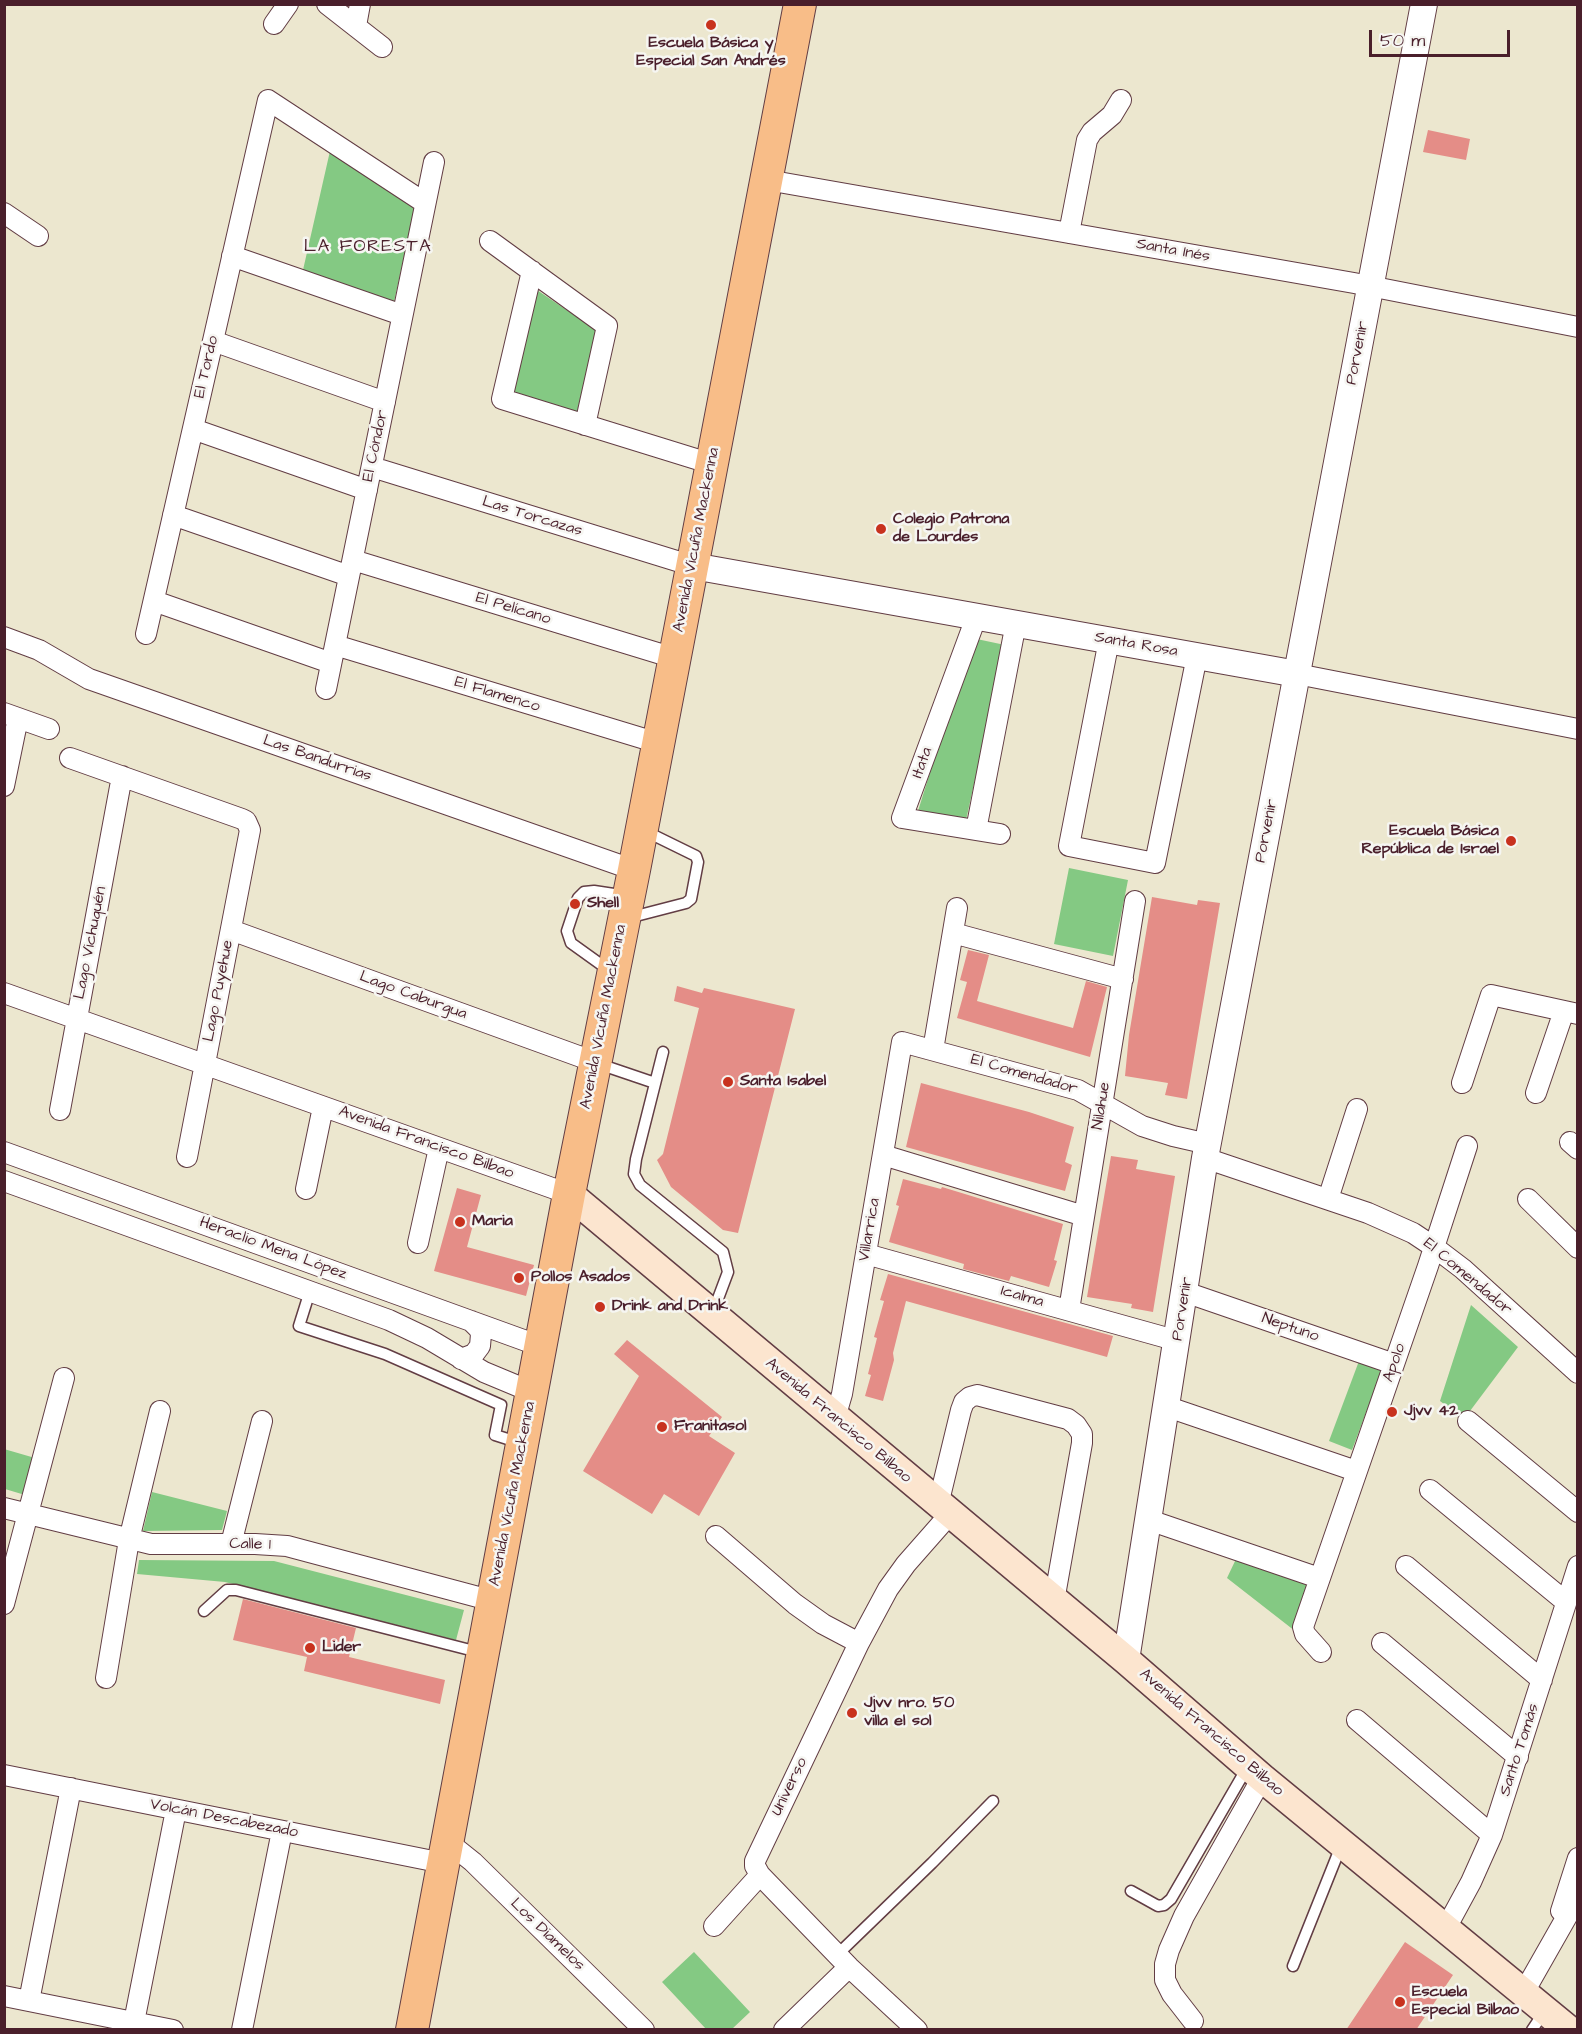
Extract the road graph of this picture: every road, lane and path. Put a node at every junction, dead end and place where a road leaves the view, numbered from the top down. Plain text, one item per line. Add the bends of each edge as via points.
1 (288, 4) edge
2 (327, 4) edge
3 (360, 4) edge
4 (800, 4) edge
5 (1424, 4) edge
6 (274, 24) dead end
7 (356, 27) junction
8 (382, 47) dead end
9 (1120, 100) dead end
10 (434, 162) dead end
11 (767, 180) junction
12 (425, 203) junction
13 (4, 213) edge
14 (1069, 233) junction
15 (38, 236) dead end
16 (490, 241) dead end
17 (232, 256) junction
18 (532, 271) junction
19 (1370, 286) junction
20 (402, 315) junction
21 (1578, 327) edge
22 (213, 341) junction
23 (385, 402) junction
24 (585, 425) junction
25 (193, 429) junction
26 (712, 464) junction
27 (372, 467) junction
28 (367, 490) junction
29 (173, 515) junction
30 (693, 566) junction
31 (351, 568) junction
32 (154, 601) junction
33 (977, 615) junction
34 (1017, 623) junction
35 (147, 634) dead end
36 (4, 637) edge
37 (1109, 640) junction
38 (333, 654) junction
39 (1197, 656) junction
40 (674, 658) junction
41 (1297, 674) junction
42 (326, 689) dead end
43 (11, 715) edge
44 (1577, 727) edge
45 (49, 729) dead end
46 (658, 744) junction
47 (70, 758) dead end
48 (122, 776) junction
49 (4, 786) edge
50 (642, 829) junction
51 (976, 830) junction
52 (1000, 834) dead end
53 (629, 895) junction
54 (1135, 902) dead end
55 (957, 908) dead end
56 (231, 930) junction
57 (953, 933) junction
58 (613, 973) junction
59 (1123, 980) junction
60 (4, 993) edge
61 (1571, 1013) edge
62 (77, 1019) junction
63 (902, 1042) joint
64 (933, 1050) junction
65 (663, 1052) dead end
66 (595, 1062) junction
67 (205, 1065) junction
68 (655, 1083) junction
69 (1462, 1083) dead end
70 (1536, 1093) dead end
71 (1102, 1104) junction
72 (323, 1107) junction
73 (1357, 1108) dead end
74 (60, 1110) dead end
75 (1467, 1146) dead end
76 (439, 1148) junction
77 (1207, 1151) junction
78 (4, 1152) edge
79 (883, 1155) junction
80 (187, 1157) dead end
81 (4, 1182) edge
82 (306, 1189) dead end
83 (569, 1194) junction
84 (1328, 1199) junction
85 (1528, 1199) dead end
86 (180, 1215) junction
87 (1084, 1216) junction
88 (175, 1243) junction
89 (418, 1243) dead end
90 (1434, 1247) junction
91 (1578, 1248) edge
92 (866, 1254) junction
93 (310, 1292) junction
94 (1185, 1292) junction
95 (1069, 1310) junction
96 (712, 1315) junction
97 (471, 1321) junction
98 (1178, 1341) junction
99 (540, 1346) junction
100 (461, 1359) junction
101 (1394, 1364) junction
102 (1578, 1373) edge
103 (64, 1378) dead end
104 (532, 1392) junction
105 (1168, 1407) junction
106 (159, 1411) dead end
107 (835, 1418) junction
108 (262, 1421) dead end
109 (1468, 1421) dead end
110 (522, 1444) junction
111 (1356, 1471) junction
112 (1430, 1490) dead end
113 (4, 1508) edge
114 (944, 1510) junction
115 (1578, 1512) edge
116 (28, 1514) junction
117 (1149, 1520) junction
118 (716, 1536) dead end
119 (129, 1540) junction
120 (231, 1544) junction
121 (1406, 1566) dead end
122 (1578, 1566) edge
123 (1319, 1578) junction
124 (1054, 1600) junction
125 (493, 1601) junction
126 (1566, 1602) junction
127 (4, 1604) edge
128 (204, 1611) dead end
129 (859, 1643) junction
130 (1382, 1644) dead end
131 (1321, 1652) dead end
132 (483, 1654) junction
133 (1126, 1660) junction
134 (106, 1678) dead end
135 (1542, 1680) junction
136 (1357, 1720) dead end
137 (1518, 1757) junction
138 (1255, 1772) junction
139 (4, 1775) edge
140 (71, 1788) junction
141 (993, 1801) dead end
142 (176, 1810) junction
143 (282, 1831) junction
144 (1492, 1835) junction
145 (1344, 1844) junction
146 (446, 1853) junction
147 (1578, 1858) edge
148 (760, 1875) junction
149 (1131, 1891) dead end
150 (1578, 1897) edge
151 (714, 1926) dead end
152 (1446, 1928) junction
153 (1548, 1951) junction
154 (843, 1961) junction
155 (1293, 1966) dead end
156 (1524, 1992) junction
157 (4, 1996) edge
158 (29, 2001) junction
159 (1539, 2020) edge
160 (1193, 2021) dead end
161 (134, 2022) junction
162 (173, 2030) edge
163 (242, 2030) edge
164 (412, 2030) edge
165 (644, 2030) edge
166 (784, 2030) edge
167 (916, 2030) edge
168 (1569, 2030) edge

1 - 6 street
2 - 7 street
3 - 7 street
4 - 11 main road, Avenida Vicuña Mackenna
5 - 19 street, Porvenir
7 - 8 street
9 - 14 street via 1112,115 1087,140
10 - 12 street, El Cóndor
11 - 14 street, Santa Inés
11 - 26 main road, Avenida Vicuña Mackenna
12 - 17 street, El Tordo via 268,100
12 - 20 street, El Cóndor
13 - 15 street
14 - 19 street, Santa Inés
16 - 18 street
17 - 20 street
17 - 22 street, El Tordo
18 - 24 street via 607,326
18 - 24 street via 502,399
19 - 21 street, Santa Inés
19 - 41 street, Porvenir
20 - 23 street, El Cóndor
22 - 23 street
22 - 25 street, El Tordo
23 - 27 street, El Cóndor
24 - 26 street
25 - 28 street
25 - 29 street, El Tordo
26 - 30 main road, Avenida Vicuña Mackenna
27 - 28 street, El Cóndor
27 - 30 street, Las Torcazas
28 - 31 street, El Cóndor
29 - 31 street, El Pelícano
29 - 32 street, El Tordo
30 - 33 street, Santa Rosa
30 - 40 main road, Avenida Vicuña Mackenna
31 - 38 street, El Cóndor
31 - 40 street, El Pelícano
32 - 35 street, El Tordo
32 - 38 street, El Flamenco
33 - 34 street, Santa Rosa
33 - 51 street, Itata via 902,818
34 - 37 street, Santa Rosa
34 - 51 street
36 - 53 street, Las Bandurrias via 39,650 89,679
37 - 39 street, Santa Rosa
37 - 39 street via 1069,846 1155,863
38 - 42 street, El Cóndor
38 - 46 street, El Flamenco
39 - 41 street, Santa Rosa
40 - 46 main road, Avenida Vicuña Mackenna
41 - 44 street, Santa Rosa
41 - 77 street, Porvenir
43 - 45 street
43 - 49 street
46 - 50 main road, Avenida Vicuña Mackenna
47 - 48 street
48 - 56 street, Lago Puyehue via 242,819 249,825
48 - 62 street, Lago Vichuquén
50 - 53 main road, Avenida Vicuña Mackenna
50 - 53 lane via 696,856 691,899 686,903
51 - 52 street, Itata
53 - 58 main road, Avenida Vicuña Mackenna
53 - 58 lane via 584,892 578,898 567,931 571,943
54 - 59 street, Nilahue
55 - 57 street
56 - 66 street, Lago Caburgua
56 - 67 street, Lago Puyehue
57 - 59 street
57 - 64 street
58 - 66 main road, Avenida Vicuña Mackenna
59 - 71 street, Nilahue
60 - 62 street, Avenida Francisco Bilbao
61 - 69 street via 1491,995
61 - 70 street
62 - 67 street, Avenida Francisco Bilbao
62 - 74 street, Lago Vichuquén
63 - 64 street, El Comendador
63 - 79 street, Villarrica
64 - 71 street, El Comendador via 1068,1086
65 - 68 lane
66 - 68 lane
66 - 83 main road, Avenida Vicuña Mackenna
67 - 72 street, Avenida Francisco Bilbao
67 - 80 street, Lago Puyehue
68 - 96 lane via 634,1174 640,1185 723,1252 728,1272
71 - 77 street, El Comendador
71 - 87 street, Nilahue
72 - 76 street, Avenida Francisco Bilbao
72 - 82 street
73 - 84 street
75 - 90 street, Apolo
76 - 83 street, Avenida Francisco Bilbao
76 - 89 street
77 - 84 street, El Comendador
77 - 94 street, Porvenir
78 - 86 street, Heraclio Mena López
79 - 87 street
79 - 92 street, Villarrica
81 - 88 street, Heraclio Mena López
83 - 96 main road, Avenida Francisco Bilbao
83 - 99 main road, Avenida Vicuña Mackenna
84 - 90 street, El Comendador via 1391,1222
85 - 91 street
86 - 88 street via 167,1228
86 - 97 street, Heraclio Mena López
87 - 95 street, Nilahue
88 - 93 street, Heraclio Mena López
90 - 101 street, Apolo
90 - 102 street, El Comendador
92 - 95 street, Icalma
92 - 107 street, Villarrica
93 - 100 street, Heraclio Mena López via 409,1329
93 - 110 lane via 299,1326 385,1354 501,1406 495,1435
94 - 98 street, Porvenir
94 - 101 street, Neptuno
95 - 98 street, Icalma
96 - 107 main road, Avenida Francisco Bilbao
97 - 99 street, Heraclio Mena López
97 - 100 street via 481,1334 480,1346 474,1354
98 - 105 street, Porvenir
99 - 104 main road, Avenida Vicuña Mackenna
100 - 104 street, Heraclio Mena López
101 - 111 street, Apolo
103 - 116 street
104 - 110 main road, Avenida Vicuña Mackenna
105 - 111 street
105 - 117 street, Porvenir
106 - 119 street
107 - 114 main road, Avenida Francisco Bilbao
108 - 120 street
109 - 115 street
110 - 125 main road, Avenida Vicuña Mackenna
111 - 123 street, Apolo
112 - 126 street
113 - 116 street, Calle 1
114 - 124 main road, Avenida Francisco Bilbao
114 - 124 street via 961,1410 970,1397 1000,1401 1068,1419 1076,1425 1082,1443
114 - 129 street, Universo via 897,1576
116 - 119 street, Calle 1
116 - 127 street
117 - 123 street
117 - 133 street, Porvenir
118 - 129 street via 795,1604
119 - 120 street, Calle 1 via 161,1545
119 - 134 street
120 - 125 street, Calle 1 via 287,1546
121 - 135 street
122 - 126 street, Santo Tomás
123 - 131 street, Apolo via 1303,1627
124 - 133 main road, Avenida Francisco Bilbao
125 - 132 main road, Avenida Vicuña Mackenna
126 - 135 street, Santo Tomás
128 - 132 lane via 227,1590 236,1590
129 - 148 street, Universo via 757,1856 755,1866
130 - 137 street
132 - 146 main road, Avenida Vicuña Mackenna
133 - 138 main road, Avenida Francisco Bilbao
135 - 137 street, Santo Tomás
136 - 144 street
137 - 144 street, Santo Tomás
138 - 145 main road, Avenida Francisco Bilbao
138 - 149 lane via 1171,1899 1158,1906
138 - 160 street via 1184,1916 1165,1964 1165,1980
139 - 140 street, Volcán Descabezado
140 - 142 street, Volcán Descabezado
140 - 158 street
141 - 154 lane
142 - 143 street, Volcán Descabezado
142 - 161 street
143 - 146 street, Volcán Descabezado
143 - 163 street
144 - 152 street, Santo Tomás
145 - 152 main road, Avenida Francisco Bilbao
145 - 155 lane
146 - 164 main road, Avenida Vicuña Mackenna
146 - 165 street, Los Diamelos via 473,1862
147 - 153 street
148 - 151 street
148 - 154 street
150 - 153 street
152 - 156 main road, Avenida Francisco Bilbao
153 - 156 street
154 - 166 street
154 - 167 street
156 - 159 main road, Avenida Francisco Bilbao
157 - 158 street
158 - 161 street
159 - 168 main road, Avenida Francisco Bilbao
161 - 162 street

